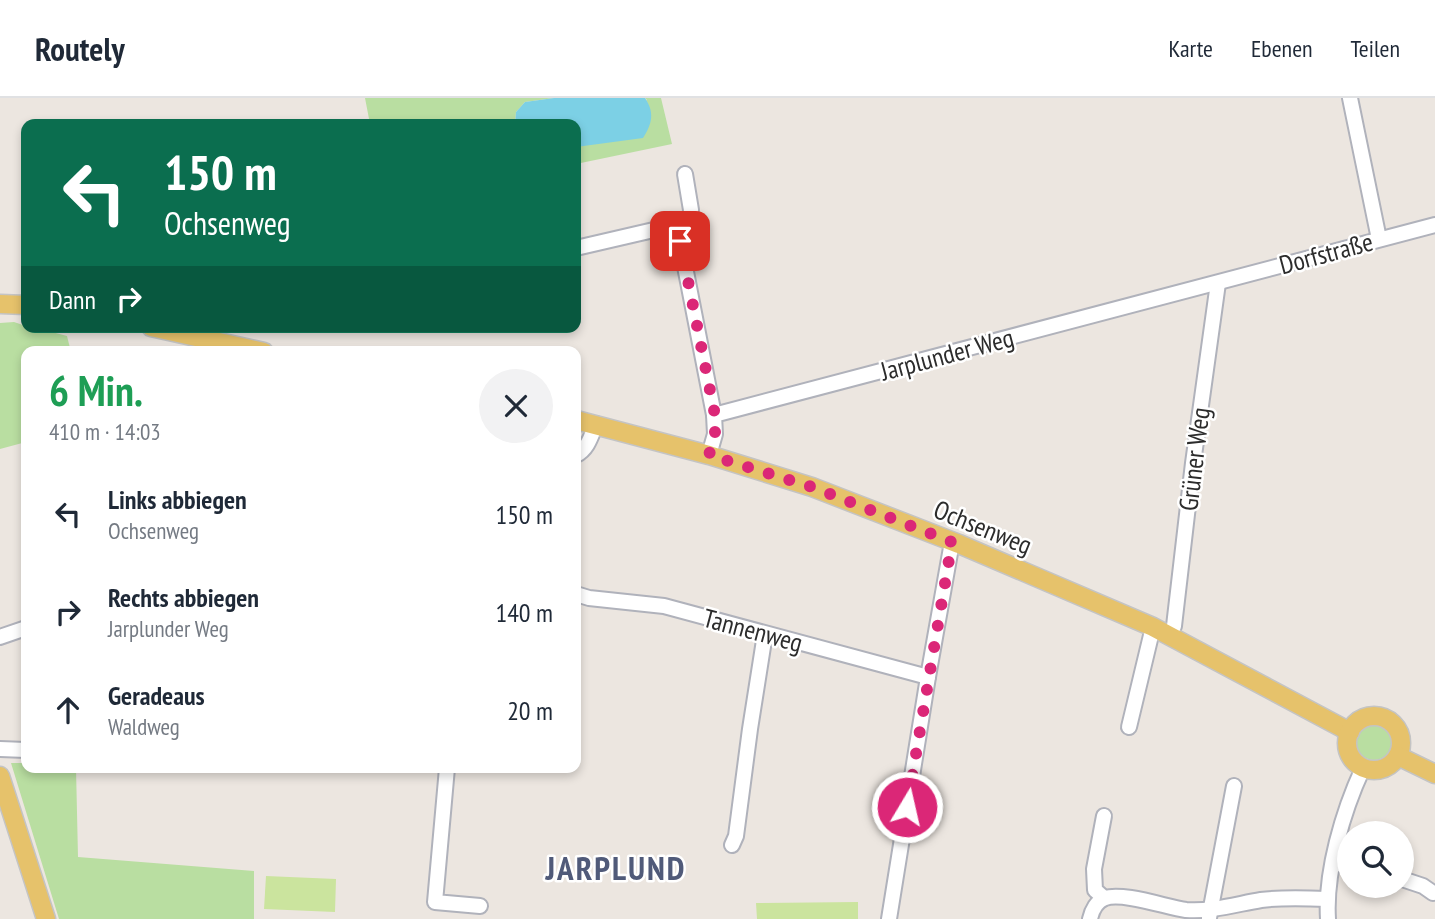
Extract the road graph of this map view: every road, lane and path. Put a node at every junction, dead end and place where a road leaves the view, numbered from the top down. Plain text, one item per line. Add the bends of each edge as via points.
1 (1350, 98) edge
2 (685, 174) dead end
3 (1435, 226) edge
4 (673, 231) junction
5 (1379, 239) junction
6 (581, 247) edge
7 (1218, 283) junction
8 (0, 304) edge
9 (21, 305) edge
10 (178, 333) edge
11 (237, 346) edge
12 (715, 415) junction
13 (581, 421) edge
14 (596, 424) junction
15 (581, 453) edge
16 (709, 455) junction
17 (952, 542) junction
18 (581, 596) edge
19 (1153, 627) junction
20 (21, 630) edge
21 (765, 634) junction
22 (1169, 636) junction
23 (0, 637) edge
24 (928, 677) junction
25 (1129, 727) dead end
26 (1350, 732) junction
27 (0, 749) edge
28 (21, 750) edge
29 (1398, 756) junction
30 (1363, 768) junction
31 (447, 773) edge
32 (1435, 774) edge
33 (0, 776) edge
34 (1234, 786) dead end
35 (1104, 816) dead end
36 (732, 845) dead end
37 (1333, 863) junction
38 (1337, 864) edge
39 (1414, 883) edge
40 (1433, 893) edge
41 (1104, 898) junction
42 (1327, 899) junction
43 (480, 906) dead end
44 (1210, 914) edge
45 (46, 919) edge
46 (889, 919) edge
47 (1090, 919) edge
48 (1328, 919) edge

1 - 5 street
2 - 4 street via 690,218
3 - 5 street, Dorfstraße
4 - 6 street via 658,229
4 - 12 street via 680,241
5 - 7 street, Dorfstraße
7 - 12 street, Jarplunder Weg
7 - 22 street, Grüner Weg via 1174,626
8 - 9 main road
10 - 11 main road
12 - 16 street
13 - 14 main road, Ochsenweg
14 - 15 street
14 - 16 main road, Ochsenweg
16 - 17 main road, Ochsenweg via 812,487
17 - 19 main road, Ochsenweg
17 - 24 street
18 - 21 street, Tannenweg via 664,606
19 - 22 main road, Ochsenweg
19 - 25 street
20 - 23 street
21 - 24 street, Tannenweg
21 - 36 street
22 - 26 main road, Ochsenweg
24 - 46 street
26 - 29 main road via 1364,718 1384,718 1400,736
26 - 30 main road via 1348,752
27 - 28 street
29 - 30 main road via 1381,770
29 - 32 main road
30 - 37 street
31 - 43 street via 435,902
33 - 45 main road
34 - 44 street
35 - 41 street via 1094,869 1095,890
37 - 38 street
37 - 42 street
39 - 40 street
41 - 44 street
41 - 47 street
42 - 44 street via 1274,899
42 - 48 street

